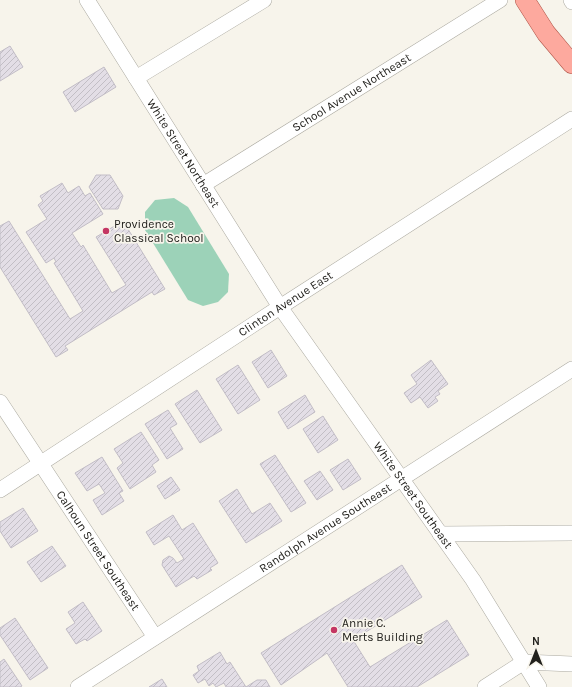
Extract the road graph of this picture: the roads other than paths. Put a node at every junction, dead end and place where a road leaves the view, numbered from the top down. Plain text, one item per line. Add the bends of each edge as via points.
1 (87, 0) edge
2 (264, 0) edge
3 (500, 0) edge
4 (525, 0) edge
5 (540, 0) edge
6 (570, 61) edge
7 (136, 78) junction
8 (572, 119) edge
9 (203, 185) junction
10 (280, 307) junction
11 (572, 369) edge
12 (0, 402) edge
13 (40, 465) junction
14 (401, 479) junction
15 (0, 490) edge
16 (572, 533) edge
17 (440, 534) junction
18 (155, 637) junction
19 (524, 662) junction
20 (572, 664) edge
21 (78, 687) edge
22 (485, 687) edge
23 (539, 687) edge

1 - 7 street, White Street Northeast
2 - 7 street
3 - 9 street, School Avenue Northeast
4 - 6 main road via 546,34
5 - 6 main road via 558,30
7 - 9 street, White Street Northeast
8 - 10 street, Clinton Avenue East
9 - 10 street, White Street Northeast
10 - 13 street, Clinton Avenue East
10 - 14 street, White Street Southeast
11 - 14 street, Randolph Avenue Southeast
12 - 13 street, Calhoun Street Southeast
13 - 15 street, Clinton Avenue East
13 - 18 street, Calhoun Street Southeast
14 - 17 street, White Street Southeast
14 - 18 street, Randolph Avenue Southeast
16 - 17 street
17 - 19 street, White Street Southeast via 473,580
18 - 21 street, Randolph Avenue Southeast
19 - 20 street
19 - 22 street
19 - 23 street, White Street Southeast

